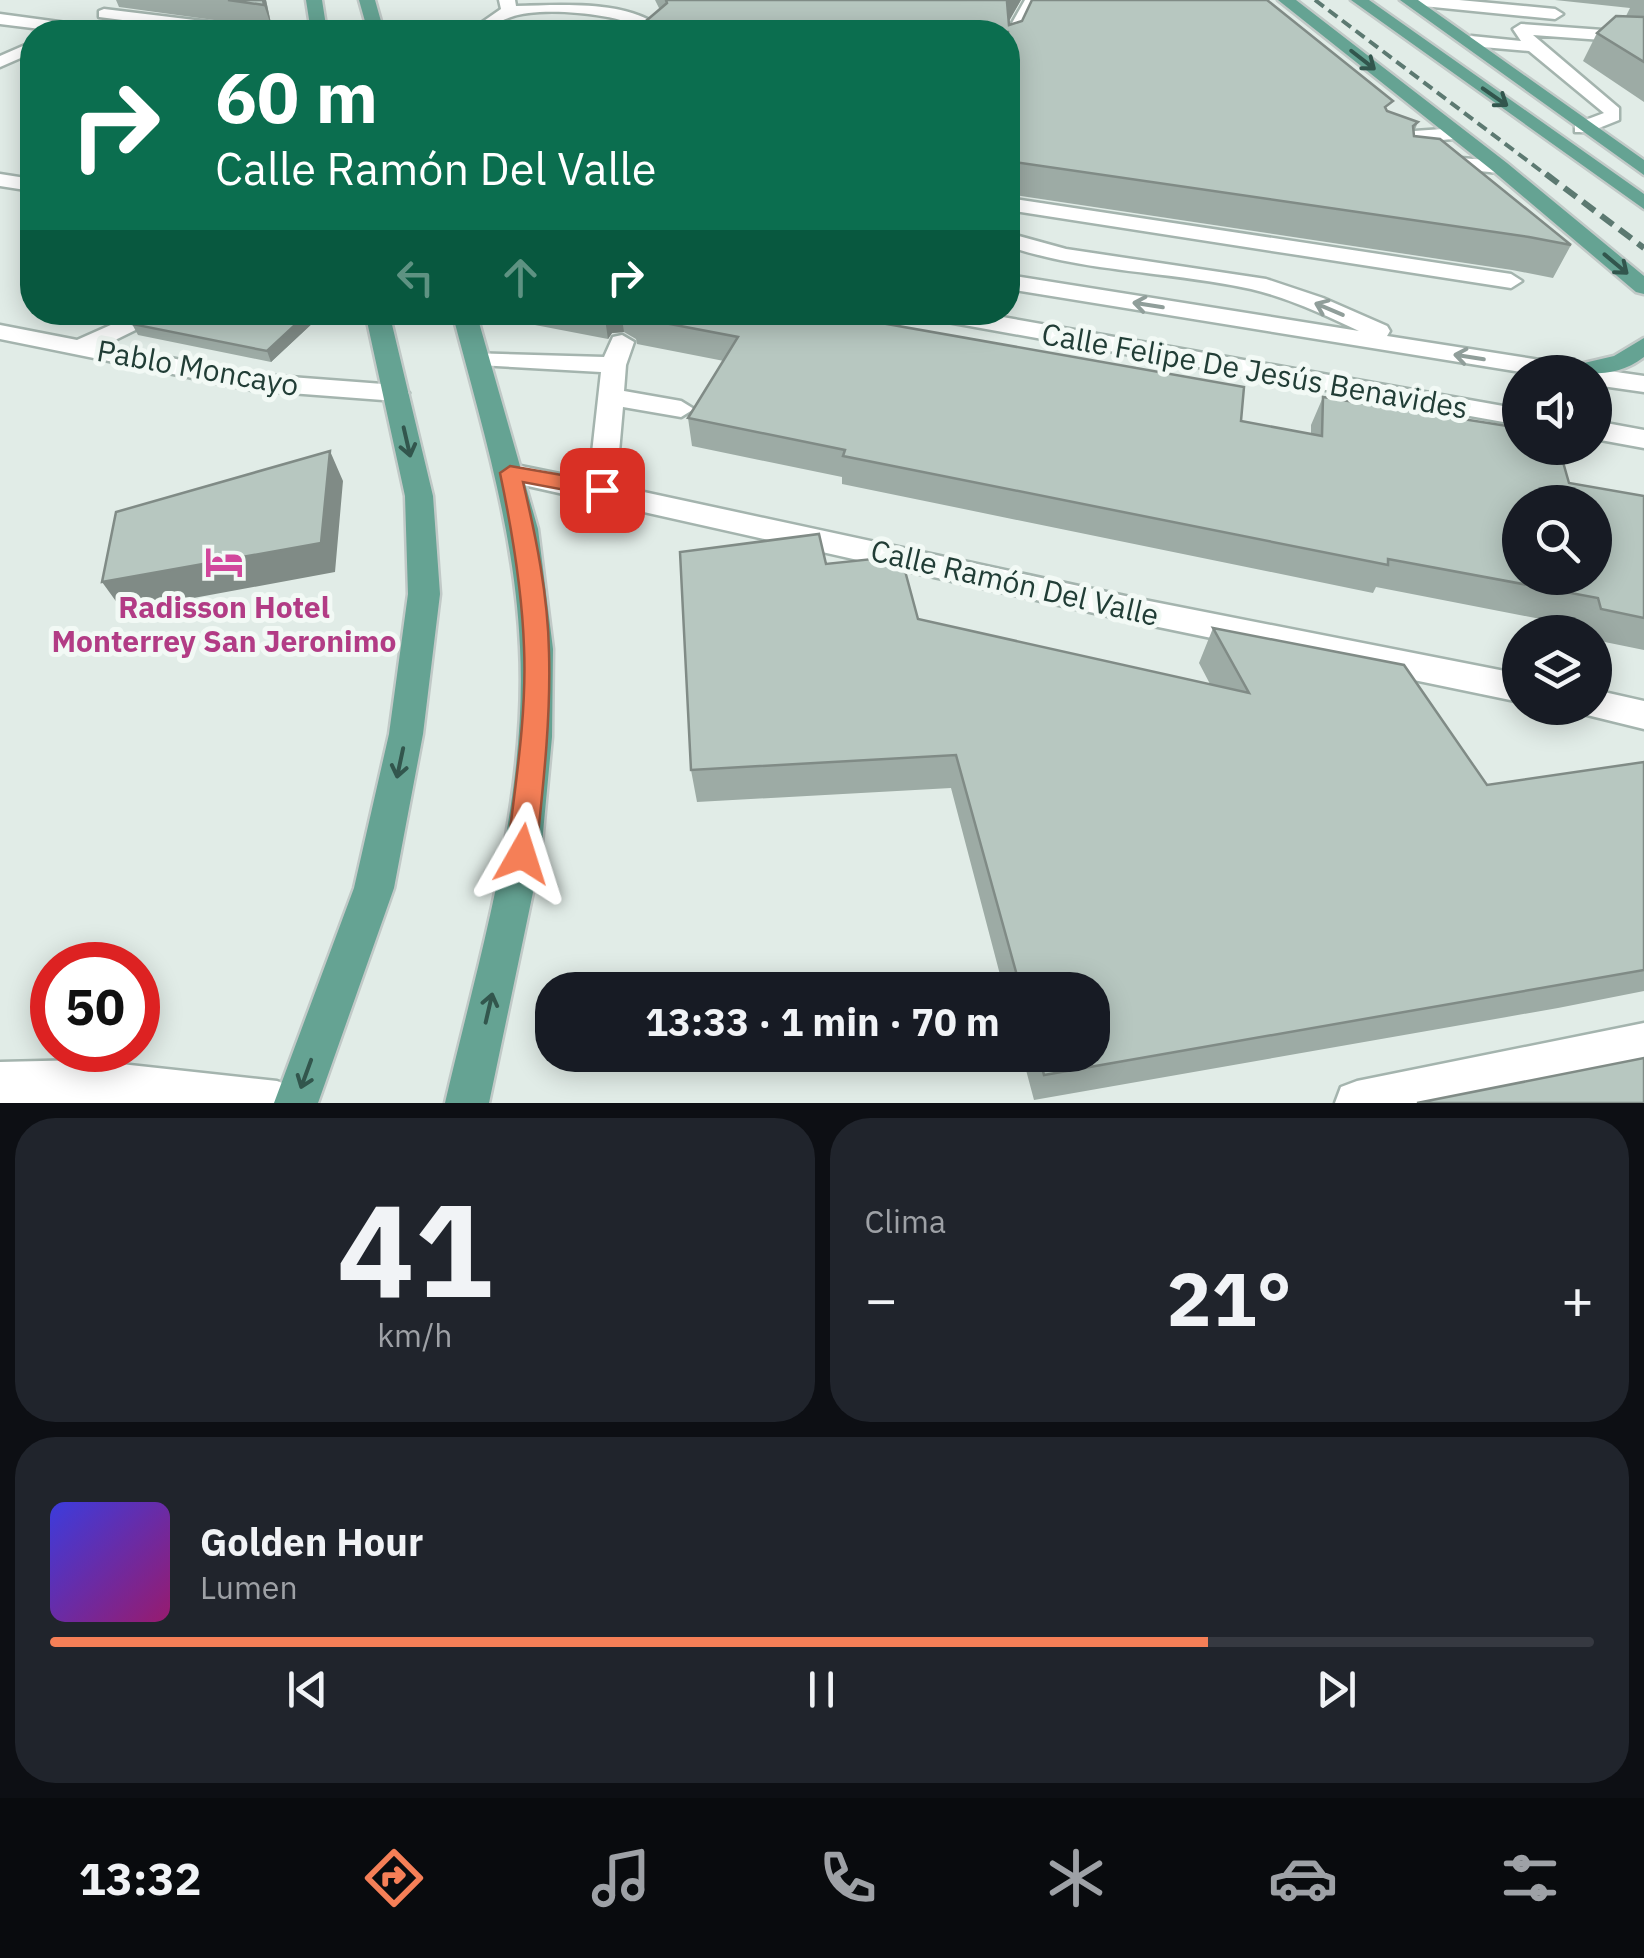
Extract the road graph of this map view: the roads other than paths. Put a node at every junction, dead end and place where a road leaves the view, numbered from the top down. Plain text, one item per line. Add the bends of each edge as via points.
1 (130, 0) edge
2 (1032, 0) edge
3 (1286, 0) edge
4 (1358, 0) edge
5 (1411, 0) edge
6 (1501, 0) edge
7 (508, 6) edge
8 (1518, 10) junction
9 (104, 14) junction
10 (5, 20) edge
11 (91, 20) edge
12 (153, 20) edge
13 (643, 20) edge
14 (1020, 23) edge
15 (1644, 23) edge
16 (1644, 38) edge
17 (1471, 41) junction
18 (1534, 47) junction
19 (8, 58) edge
20 (1582, 128) junction
21 (1457, 134) junction
22 (1500, 168) junction
23 (1644, 168) edge
24 (1644, 203) edge
25 (1020, 206) edge
26 (1020, 242) edge
27 (1511, 282) dead end
28 (1020, 284) edge
29 (1644, 287) edge
30 (131, 325) edge
31 (380, 325) edge
32 (471, 325) edge
33 (1004, 325) edge
34 (0, 332) edge
35 (1644, 344) edge
36 (82, 346) junction
37 (1418, 349) junction
38 (478, 358) junction
39 (1502, 362) edge
40 (1612, 364) edge
41 (1612, 379) edge
42 (1644, 384) edge
43 (396, 393) junction
44 (611, 397) junction
45 (681, 409) dead end
46 (1502, 414) edge
47 (1612, 433) edge
48 (1644, 439) edge
49 (510, 473) junction
50 (602, 490) junction
51 (1502, 684) edge
52 (1612, 708) edge
53 (1644, 715) edge
54 (1644, 1044) edge
55 (0, 1084) edge
56 (277, 1103) edge
57 (296, 1103) edge
58 (467, 1103) edge
59 (1357, 1103) edge

1 - 9 street
2 - 14 street
3 -> 21 main road
4 -> 24 main road
5 - 8 street
5 - 17 main road
6 - 8 street
7 - 13 street via 613,11
8 - 15 street
9 - 11 street
9 - 12 street
10 - 19 street
16 - 18 street via 1521,30
17 - 18 street
17 - 20 main road
18 - 20 street via 1614,112
20 - 23 main road
21 - 22 main road
21 - 22 street via 1393,138 1421,161
22 -> 29 main road
25 - 27 street
37 -> 26 street via 1262,285 1060,254
37 -> 28 street, Calle Felipe De Jesús Benavides
30 - 36 street
31 - 43 main road
32 - 38 main road
33 - 46 street, Calle Felipe De Jesús Benavides
34 - 36 street, Pablo Moncayo
35 - 40 main road
36 - 43 street, Pablo Moncayo via 252,382
39 -> 37 street, Calle Felipe De Jesús Benavides
38 - 44 street via 618,354
38 - 49 main road
41 - 42 street
43 -> 57 main road via 419,496 424,594 406,734 374,888
44 - 45 street
44 - 50 street
47 - 48 street
49 - 50 street, Calle Ramón Del Valle
58 -> 49 main road via 522,854 534,737 537,648
50 - 51 street, Calle Ramón Del Valle
52 - 53 street
54 - 59 street
55 - 56 street via 84,1082

